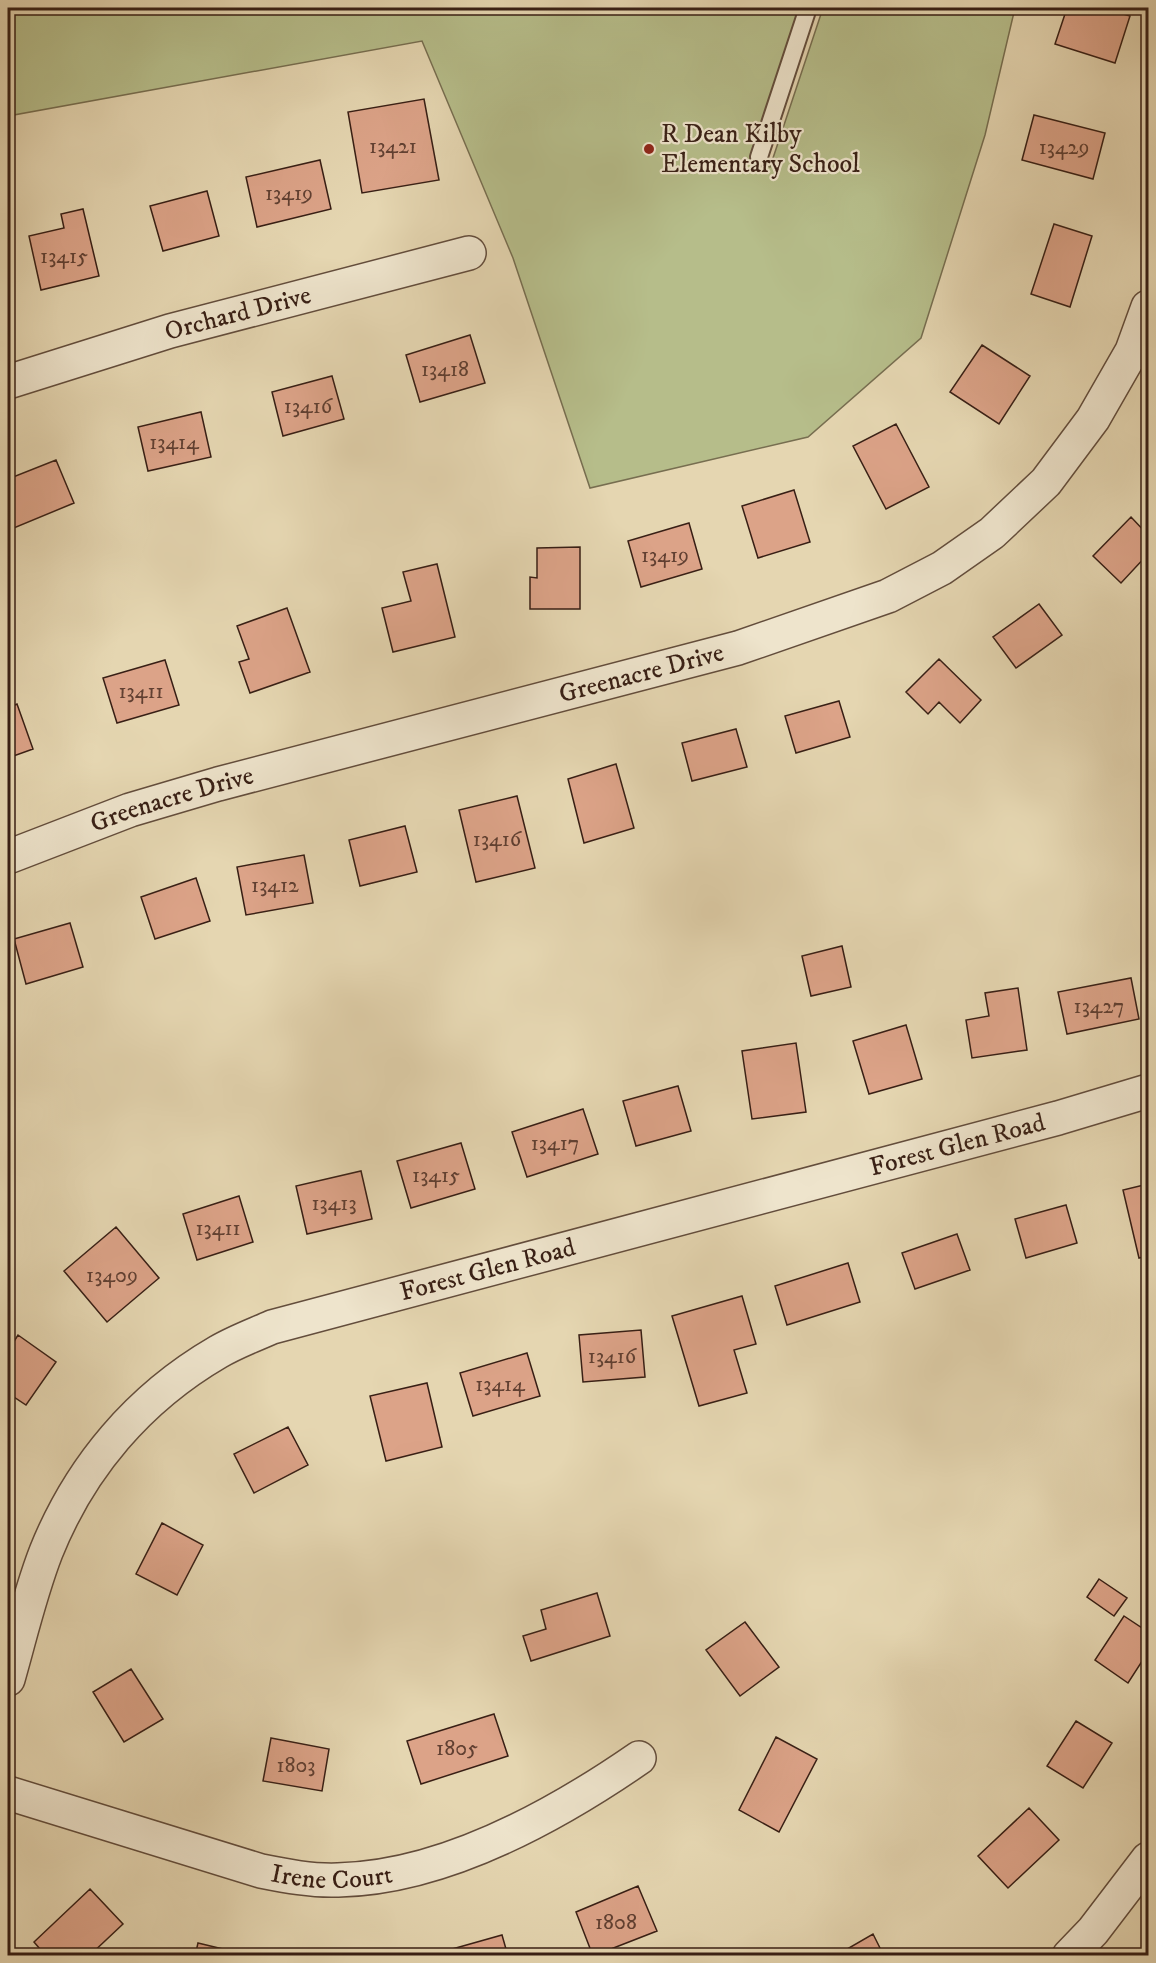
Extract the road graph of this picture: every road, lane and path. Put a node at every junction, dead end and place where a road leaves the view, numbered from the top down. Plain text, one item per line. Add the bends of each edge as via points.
1 (808, 8) edge
2 (759, 157) dead end
3 (470, 254) dead end
4 (1149, 307) edge
5 (8, 382) edge
6 (8, 857) edge
7 (1149, 1090) edge
8 (8, 1679) edge
9 (639, 1758) dead end
10 (8, 1793) edge
11 (1149, 1859) edge
12 (1069, 1956) edge

1 - 2 lane
3 - 5 street, Orchard Drive via 170,332
4 - 6 street, Greenacre Drive via 1132,351 1093,419 1046,482 992,533 942,568 888,596 738,648 218,784 141,807
7 - 8 street, Forest Glen Road via 1058,1118 272,1327 220,1350 181,1375 138,1412 100,1454 69,1502 46,1554
9 - 10 street, Irene Court via 591,1791 525,1828 442,1861 386,1876 337,1881 261,1870
11 - 12 street via 1094,1931

